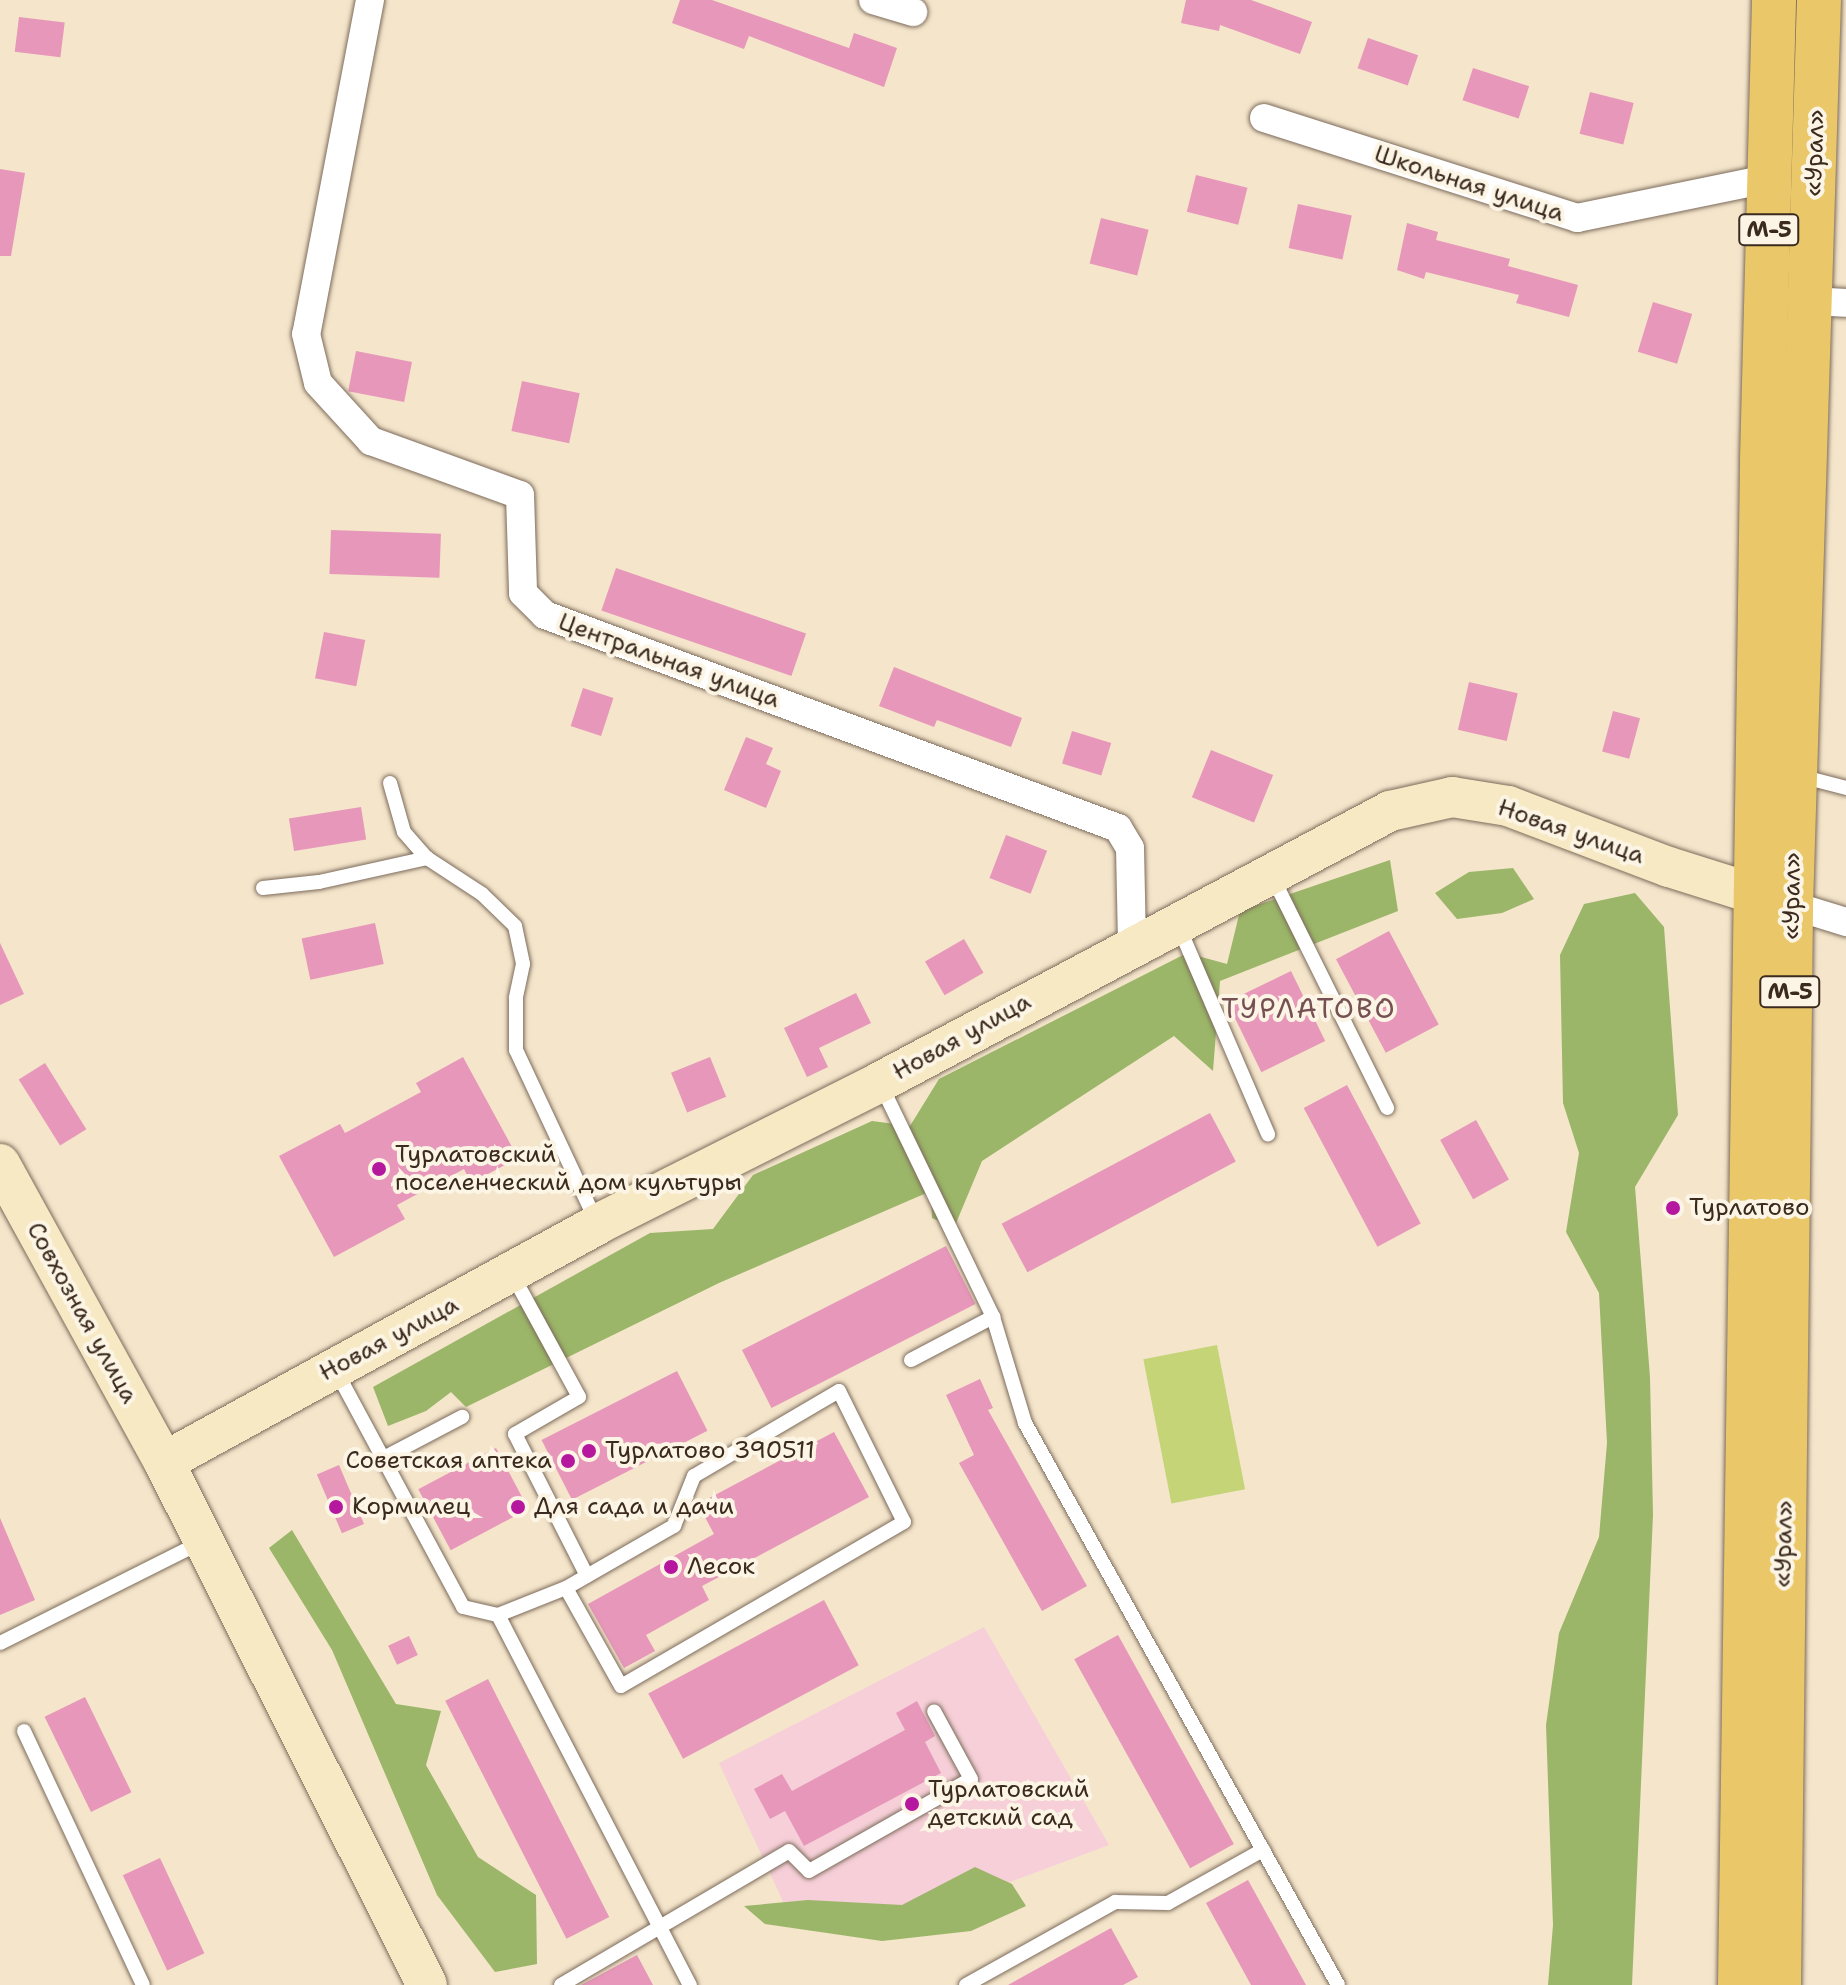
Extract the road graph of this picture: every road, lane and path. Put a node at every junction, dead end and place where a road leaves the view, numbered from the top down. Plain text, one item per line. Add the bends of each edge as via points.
1 (370, 0) edge
2 (873, 0) edge
3 (1774, 0) edge
4 (1819, 0) edge
5 (913, 12) dead end
6 (1264, 118) dead end
7 (1772, 178) junction
8 (1828, 302) edge
9 (1795, 775) junction
10 (390, 783) dead end
11 (1846, 788) edge
12 (1757, 822) junction
13 (427, 858) junction
14 (1270, 873) junction
15 (1698, 875) junction
16 (263, 888) dead end
17 (1774, 900) junction
18 (1176, 921) junction
19 (1846, 922) edge
20 (1132, 946) junction
21 (880, 1082) junction
22 (1387, 1108) dead end
23 (1268, 1134) dead end
24 (0, 1164) edge
25 (598, 1224) junction
26 (512, 1273) junction
27 (993, 1317) junction
28 (911, 1360) dead end
29 (334, 1368) junction
30 (462, 1417) dead end
31 (380, 1460) junction
32 (164, 1462) junction
33 (203, 1541) junction
34 (587, 1576) junction
35 (566, 1588) junction
36 (498, 1615) junction
37 (0, 1643) edge
38 (934, 1711) dead end
39 (24, 1731) dead end
40 (1263, 1850) junction
41 (659, 1928) junction
42 (143, 1985) edge
43 (427, 1985) edge
44 (561, 1985) edge
45 (690, 1985) edge
46 (966, 1985) edge
47 (1338, 1985) edge
48 (1740, 1985) edge
49 (1779, 1985) edge

1 - 20 street, Центральная улица via 306,334 318,383 371,441 520,495 523,593 545,615 1118,828 1130,848
2 - 5 street
3 - 7 highway, «Урал» / М-5
4 - 8 highway, «Урал» / М-5
6 - 7 street, Школьная улица via 1577,218
7 - 12 highway, «Урал» / М-5
8 - 9 highway, «Урал» / М-5
9 - 11 lane
9 - 17 highway, «Урал» / М-5
10 - 13 lane via 404,832
12 - 15 street via 1741,852
12 - 17 highway, «Урал» / М-5
13 - 16 lane via 319,882
13 - 25 lane via 482,894 515,926 523,964 516,998 516,1050
14 - 15 street, Новая улица via 1390,811 1452,797 1508,806
14 - 18 street, Новая улица
14 - 22 lane
15 - 17 street, Новая улица
17 - 19 street
17 - 48 highway, «Урал» / М-5
17 - 49 highway, «Урал» / М-5
18 - 20 street, Новая улица
18 - 23 lane
20 - 21 street, Новая улица
21 - 25 street, Новая улица
21 - 27 lane
24 - 32 street, Совхозная улица
25 - 26 street, Новая улица
26 - 29 street, Новая улица
26 - 34 lane via 579,1397 515,1434
27 - 28 lane
27 - 40 lane via 1025,1423
29 - 31 lane
29 - 32 street, Новая улица
30 - 31 lane
31 - 36 lane via 463,1607
32 - 33 street, Совхозная улица
33 - 37 lane
33 - 43 street, Совхозная улица
34 - 35 lane
34 - 35 lane via 674,1526 694,1476 839,1391 904,1522 621,1686
35 - 36 lane
36 - 41 lane
38 - 41 lane via 971,1779 809,1871 789,1851
39 - 42 lane
40 - 46 lane via 1168,1903 1115,1902
40 - 47 lane
41 - 44 lane
41 - 45 lane

